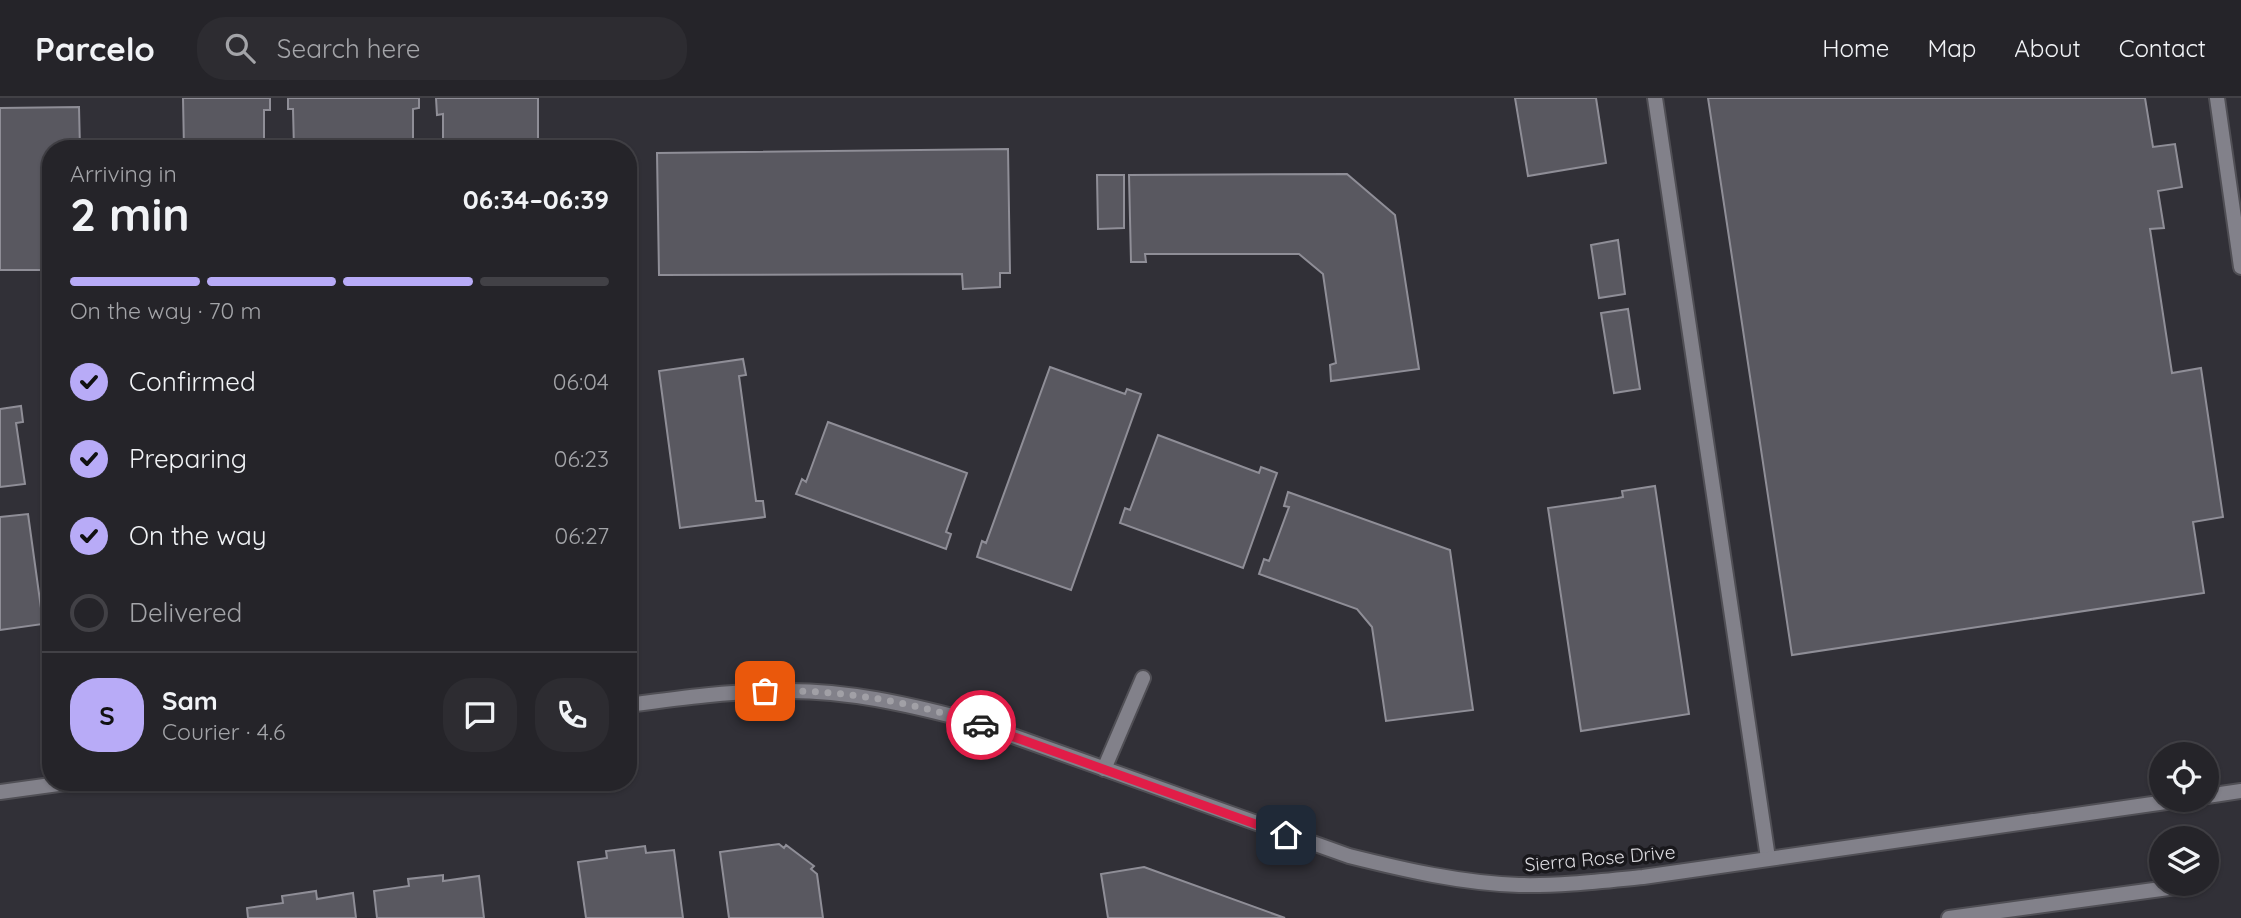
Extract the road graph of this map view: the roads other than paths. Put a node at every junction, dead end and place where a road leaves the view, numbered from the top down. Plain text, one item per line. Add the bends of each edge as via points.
1 (1655, 98) edge
2 (2217, 98) edge
3 (2241, 267) edge
4 (1143, 678) dead end
5 (637, 704) edge
6 (1104, 769) junction
7 (42, 786) edge
8 (2241, 791) edge
9 (0, 792) edge
10 (2219, 794) edge
11 (2149, 804) edge
12 (1768, 858) junction
13 (2149, 891) edge
14 (1949, 918) edge

1 - 12 street
2 - 3 street
4 - 6 street
5 - 6 street, Sierra Rose Drive via 724,693 843,694 968,720
6 - 12 street, Sierra Rose Drive via 1349,856 1465,880 1520,885 1580,883
7 - 9 street
8 - 10 street
11 - 12 street, Sierra Rose Drive
13 - 14 street

